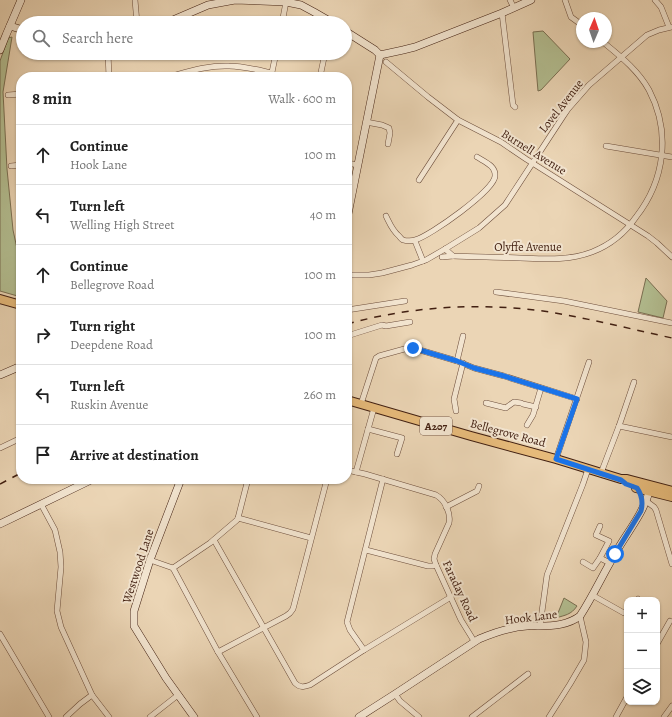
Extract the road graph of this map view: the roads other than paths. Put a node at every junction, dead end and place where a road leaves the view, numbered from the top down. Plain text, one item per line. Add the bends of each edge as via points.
1 (21, 0) edge
2 (135, 0) edge
3 (235, 0) edge
4 (510, 0) edge
5 (531, 0) edge
6 (565, 0) edge
7 (655, 0) edge
8 (286, 2) junction
9 (300, 3) edge
10 (514, 8) junction
11 (502, 13) junction
12 (136, 16) edge
13 (182, 16) edge
14 (283, 16) edge
15 (320, 16) edge
16 (576, 21) edge
17 (10, 26) junction
18 (671, 27) edge
19 (16, 28) edge
20 (352, 35) edge
21 (611, 48) edge
22 (0, 50) edge
23 (380, 55) junction
24 (622, 57) junction
25 (108, 60) edge
26 (274, 60) edge
27 (324, 60) edge
28 (386, 62) dead end
29 (109, 72) edge
30 (187, 72) edge
31 (261, 72) edge
32 (272, 72) edge
33 (321, 72) edge
34 (16, 94) edge
35 (8, 95) dead end
36 (515, 107) dead end
37 (458, 120) junction
38 (366, 122) junction
39 (388, 144) dead end
40 (606, 146) dead end
41 (662, 155) junction
42 (477, 157) dead end
43 (672, 157) edge
44 (532, 163) junction
45 (352, 164) edge
46 (358, 165) junction
47 (11, 166) dead end
48 (16, 166) edge
49 (419, 180) dead end
50 (352, 194) edge
51 (386, 216) dead end
52 (630, 225) junction
53 (415, 241) junction
54 (445, 249) junction
55 (453, 256) junction
56 (672, 257) edge
57 (424, 260) junction
58 (352, 275) edge
59 (496, 292) dead end
60 (0, 299) edge
61 (405, 301) dead end
62 (16, 304) edge
63 (352, 309) edge
64 (410, 322) dead end
65 (672, 323) edge
66 (352, 335) edge
67 (463, 336) dead end
68 (460, 362) junction
69 (589, 362) dead end
70 (16, 370) edge
71 (0, 375) edge
72 (634, 382) dead end
73 (541, 388) junction
74 (577, 399) junction
75 (352, 401) edge
76 (486, 403) dead end
77 (361, 404) junction
78 (536, 407) junction
79 (374, 408) junction
80 (456, 411) dead end
81 (527, 425) dead end
82 (619, 426) junction
83 (368, 429) junction
84 (672, 437) edge
85 (16, 440) edge
86 (0, 448) edge
87 (397, 454) dead end
88 (556, 459) junction
89 (588, 469) junction
90 (352, 471) edge
91 (356, 472) junction
92 (601, 473) junction
93 (383, 479) junction
94 (83, 484) edge
95 (179, 484) edge
96 (247, 484) edge
97 (325, 484) edge
98 (479, 486) dead end
99 (638, 486) junction
100 (672, 491) edge
101 (649, 492) junction
102 (672, 497) edge
103 (646, 501) junction
104 (41, 504) junction
105 (446, 507) junction
106 (642, 508) junction
107 (238, 518) junction
108 (0, 524) edge
109 (600, 526) dead end
110 (311, 538) junction
111 (214, 540) junction
112 (366, 550) junction
113 (600, 558) junction
114 (150, 560) junction
115 (583, 562) dead end
116 (610, 563) junction
117 (672, 564) edge
118 (436, 565) junction
119 (173, 568) junction
120 (592, 595) junction
121 (451, 597) junction
122 (624, 612) edge
123 (580, 616) junction
124 (670, 621) dead end
125 (540, 626) junction
126 (264, 627) junction
127 (0, 634) edge
128 (660, 639) edge
129 (474, 641) junction
130 (364, 650) junction
131 (218, 652) junction
132 (528, 674) dead end
133 (395, 694) junction
134 (92, 695) junction
135 (178, 695) junction
136 (624, 702) edge
137 (672, 706) edge
138 (49, 717) edge
139 (66, 717) edge
140 (109, 717) edge
141 (150, 717) edge
142 (194, 717) edge
143 (257, 717) edge
144 (359, 717) edge
145 (418, 717) edge
146 (472, 717) edge
147 (549, 717) edge
148 (616, 717) edge
149 (664, 717) edge

1 - 17 street
2 - 12 street
3 - 8 street
3 - 13 street via 208,5
4 - 10 street
5 - 10 street
6 - 16 street via 571,17
7 - 18 street
8 - 9 street
8 - 14 street
9 - 15 street
10 - 11 street
11 - 23 street via 415,47
11 - 36 street
17 - 19 street
17 - 22 street
18 - 24 street, Lovel Avenue via 647,35
20 - 23 street
21 - 24 street, Olyffe Avenue
23 - 38 street
24 - 41 street, Olyffe Avenue via 648,88 658,111
24 - 44 street, Lovel Avenue via 589,85 568,109
25 - 29 street
26 - 32 street
27 - 33 street
28 - 37 street, Burnell Avenue
30 - 31 street via 214,66 229,66
34 - 35 street
37 - 44 street, Burnell Avenue via 501,142
37 - 49 street
38 - 39 street via 389,128
38 - 46 street
40 - 41 street
41 - 43 street
41 - 52 street, Olyffe Avenue via 659,172 649,198
42 - 53 street via 494,170 495,179 490,186 437,229
44 - 52 street, Burnell Avenue
44 - 54 street, Lovel Avenue via 505,205 479,228
45 - 46 street
46 - 50 street
47 - 48 street
51 - 53 street via 393,231 403,240
52 - 55 street, Olyffe Avenue via 616,239 592,252 575,257 555,259
52 - 56 street, Burnell Avenue via 657,243
53 - 57 street
54 - 55 street
54 - 57 street, Lovel Avenue
55 - 57 street, Lovel Avenue
57 - 58 street, Lovel Avenue via 382,273
59 - 65 street via 564,301
60 - 62 main road
61 - 63 street
64 - 66 street via 382,326
67 - 68 street
68 - 73 street
68 - 77 street via 413,348 379,356 375,360
68 - 80 street via 454,399
69 - 74 street
70 - 71 street
72 - 82 street
73 - 74 street
73 - 78 street
74 - 88 street
75 - 77 main road, Bellegrove Road / A207
76 - 78 street via 506,408 514,402
77 - 79 main road, Bellegrove Road / A207
78 - 81 street
79 - 83 street
79 - 88 main road, Bellegrove Road / A207
82 - 84 street
82 - 92 street
83 - 87 street via 402,438
83 - 91 street
85 - 86 street
88 - 89 main road, Bellegrove Road / A207
89 - 92 main road, Bellegrove Road / A207
89 - 125 street via 547,576
90 - 91 street
91 - 93 street
92 - 99 main road, Bellegrove Road / A207 via 627,480
93 - 105 street via 436,495
93 - 112 street
94 - 104 street
95 - 114 street, Westwood Lane
96 - 107 street
97 - 110 street
98 - 105 street via 477,491
99 - 100 main road, A207
99 - 101 main road, A207
99 - 106 street
101 - 102 main road, A207
101 - 103 street
103 - 106 street
103 - 117 street via 656,510
104 - 108 street
104 - 134 street via 55,530 60,552 58,611 61,627
105 - 118 street, Faraday Road via 450,518 435,554
106 - 116 street
107 - 110 street
107 - 111 street
109 - 113 street via 596,535 608,542
110 - 126 street via 290,613
111 - 119 street
111 - 126 street
112 - 118 street via 428,566
112 - 130 street via 347,622
113 - 115 street via 594,568
113 - 116 street
114 - 119 street
114 - 135 street, Westwood Lane via 134,611 134,626
116 - 120 street
118 - 121 street, Faraday Road
119 - 131 street
120 - 122 street
120 - 123 street
121 - 129 street, Faraday Road
121 - 130 street
123 - 125 street, Hook Lane via 576,620 555,626
123 - 147 street via 586,636 584,660
124 - 128 street
125 - 129 street, Hook Lane via 502,631
126 - 130 street via 295,683 302,687 310,685
126 - 131 street
127 - 138 street
129 - 133 street, Hook Lane
131 - 143 street
132 - 146 street
133 - 144 street, Hook Lane
133 - 145 street
134 - 139 street
134 - 140 street
135 - 141 street
135 - 142 street, Westwood Lane
136 - 148 street
137 - 149 street

